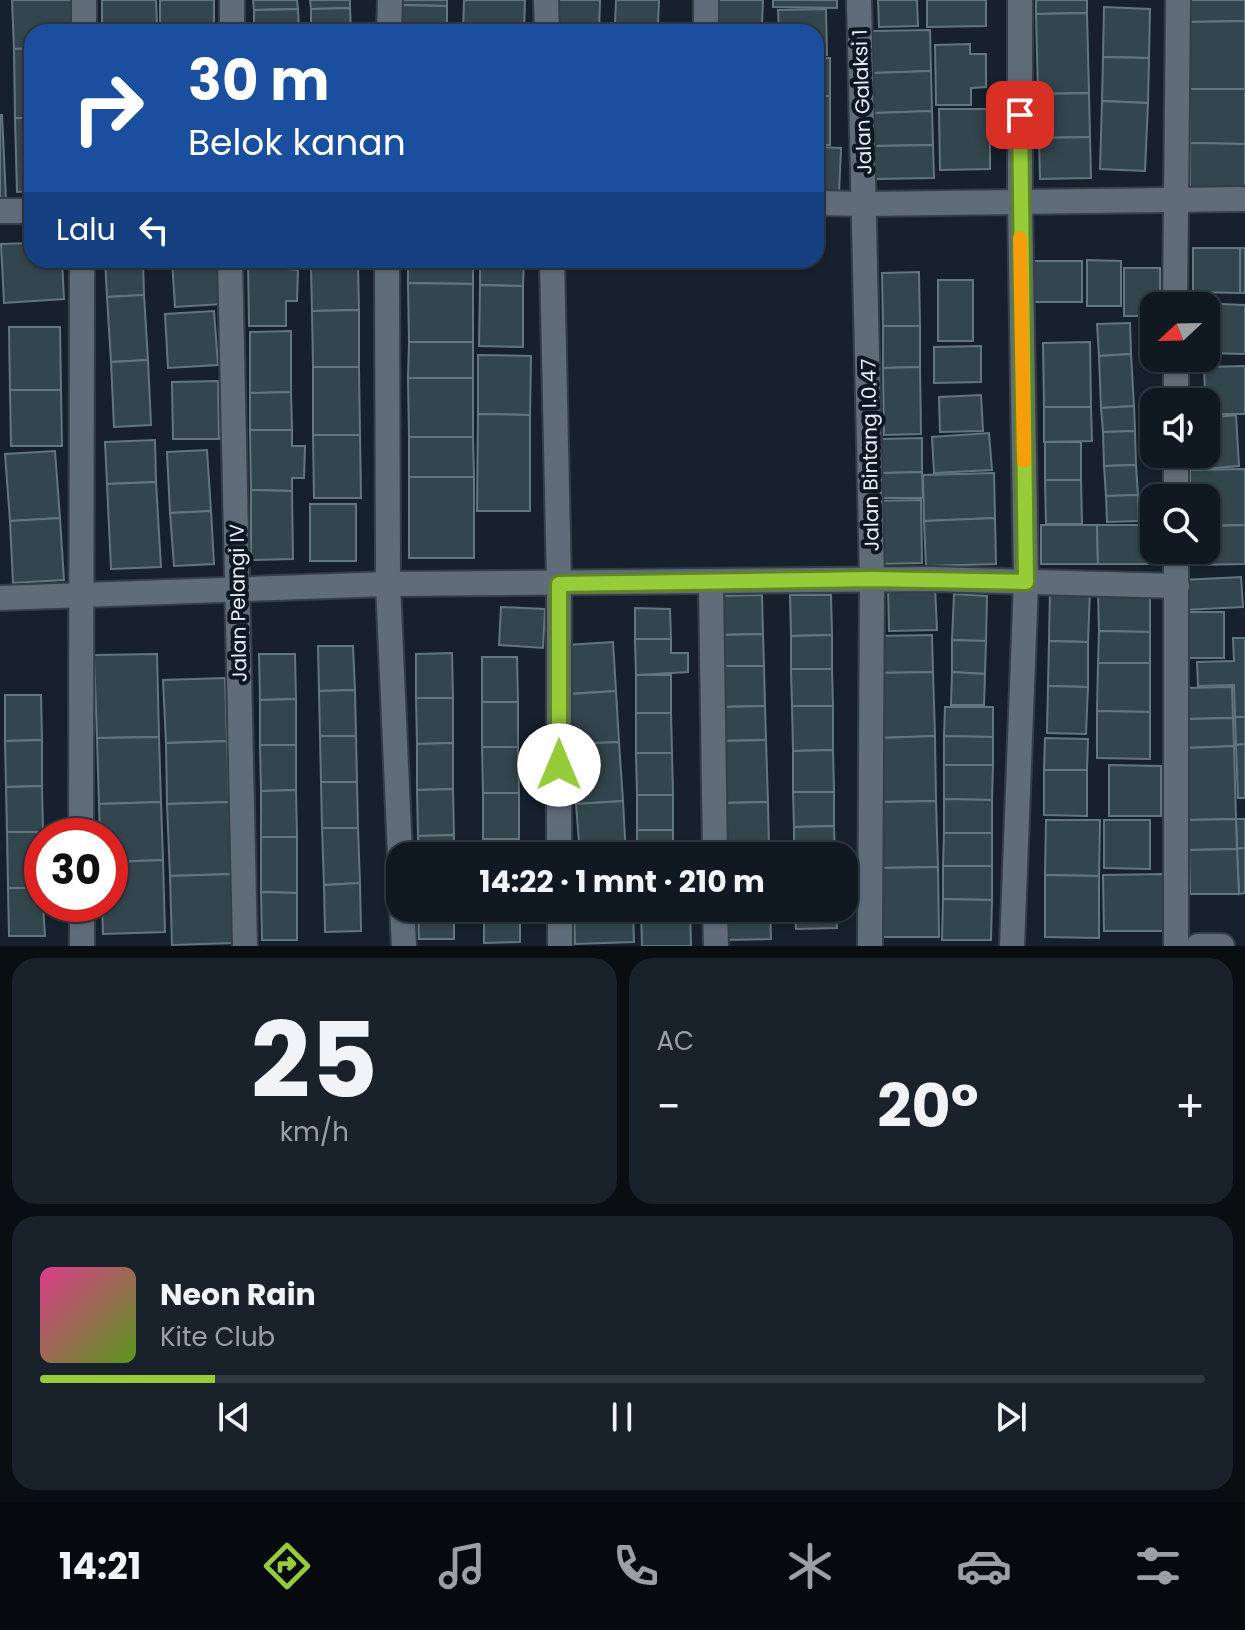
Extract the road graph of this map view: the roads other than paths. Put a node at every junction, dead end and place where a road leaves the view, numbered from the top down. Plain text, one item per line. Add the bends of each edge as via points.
1 (84, 0) edge
2 (232, 0) edge
3 (390, 0) edge
4 (546, 0) edge
5 (706, 0) edge
6 (859, 0) edge
7 (1020, 0) edge
8 (1178, 0) edge
9 (84, 24) edge
10 (232, 24) edge
11 (389, 24) edge
12 (547, 24) edge
13 (706, 24) edge
14 (1245, 199) edge
15 (1175, 200) junction
16 (1020, 201) junction
17 (824, 203) edge
18 (866, 204) junction
19 (0, 211) edge
20 (24, 211) edge
21 (82, 268) edge
22 (230, 268) edge
23 (387, 268) edge
24 (552, 268) edge
25 (1175, 292) edge
26 (1176, 564) edge
27 (872, 579) junction
28 (1026, 582) junction
29 (711, 583) junction
30 (388, 584) junction
31 (559, 584) junction
32 (1177, 586) junction
33 (237, 589) junction
34 (81, 594) junction
35 (0, 598) edge
36 (81, 818) edge
37 (399, 842) edge
38 (559, 842) edge
39 (715, 842) edge
40 (82, 922) edge
41 (403, 922) edge
42 (560, 922) edge
43 (715, 922) edge
44 (82, 946) edge
45 (245, 946) edge
46 (404, 946) edge
47 (560, 946) edge
48 (716, 946) edge
49 (870, 946) edge
50 (1012, 946) edge
51 (1176, 946) edge
52 (1198, 946) edge
53 (1222, 946) edge

1 - 9 street
2 - 10 street
3 - 11 street
4 - 12 street
5 - 13 street
6 - 18 street, Jalan Galaksi 1
7 - 16 street
8 - 15 street
14 - 15 street
15 - 16 street
15 - 25 street
16 - 18 street
16 - 28 street
17 - 18 street
18 - 27 street, Jalan Bintang I.0.47
19 - 20 street
21 - 34 street
22 - 33 street, Jalan Pelangi IV
23 - 30 street
24 - 31 street
26 - 32 street
27 - 28 street
27 - 29 street
27 - 49 street, Jalan Bintang I.0.47
28 - 32 street
28 - 50 street
29 - 31 street
29 - 39 street
30 - 31 street
30 - 33 street
30 - 37 street
31 - 38 street
32 - 51 street
33 - 34 street
33 - 45 street, Jalan Pelangi IV
34 - 35 street
34 - 36 street
40 - 44 street
41 - 46 street
42 - 47 street
43 - 48 street
52 - 53 street

